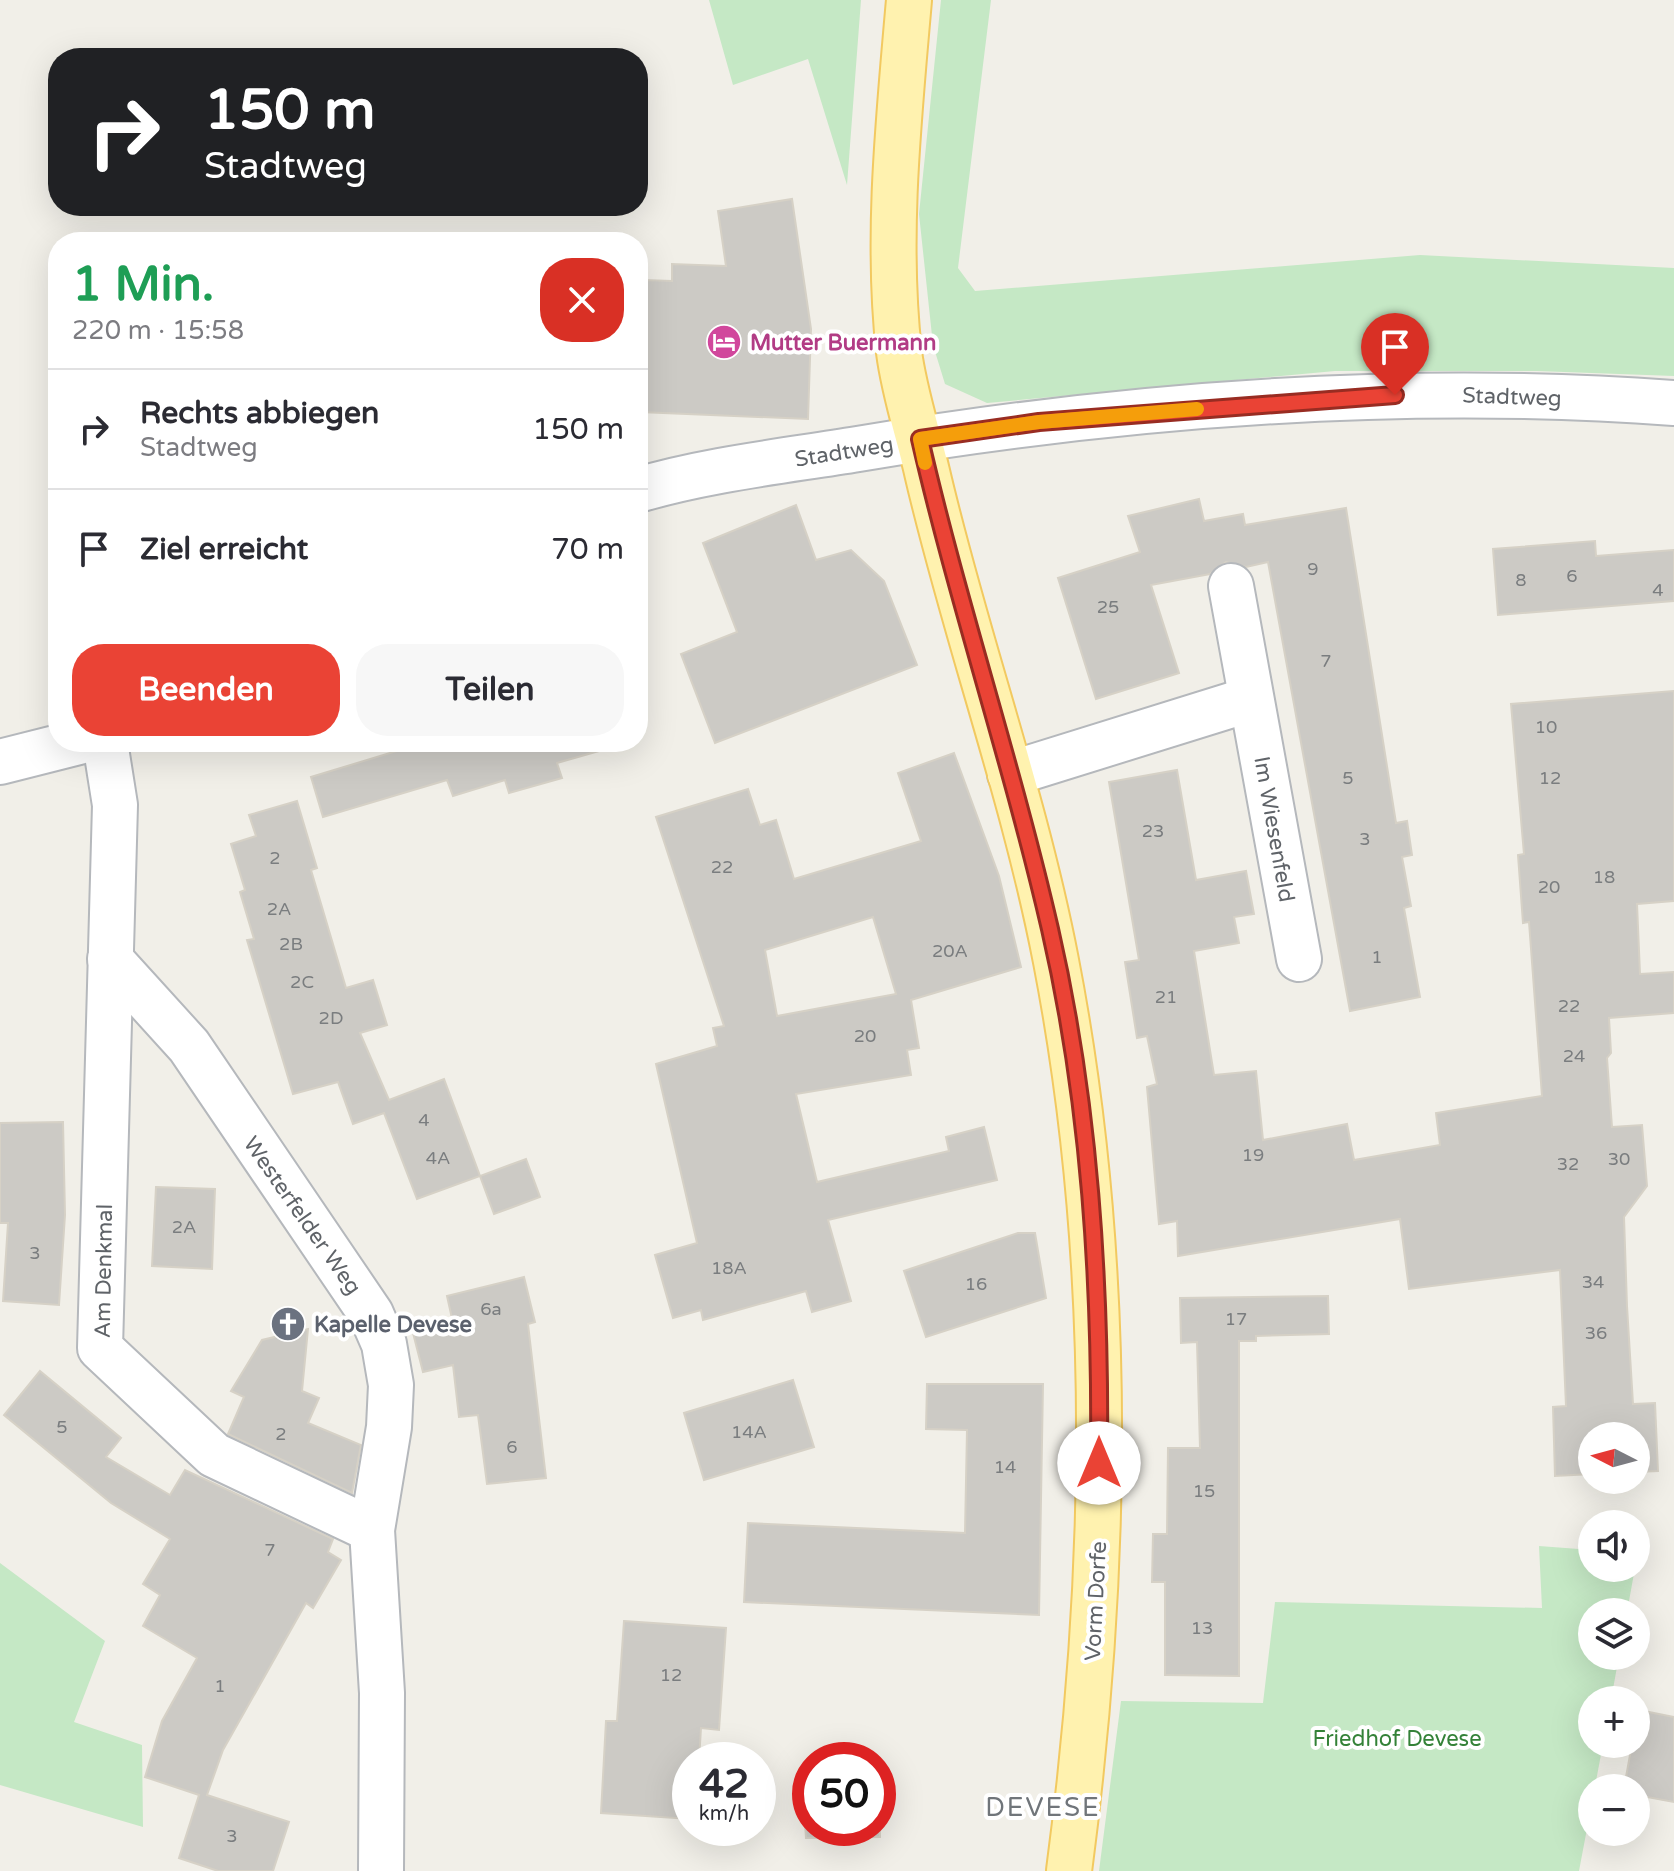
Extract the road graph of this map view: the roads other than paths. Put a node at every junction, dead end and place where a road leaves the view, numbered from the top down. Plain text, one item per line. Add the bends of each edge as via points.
1 (909, 0) edge
2 (1674, 403) edge
3 (920, 439) junction
4 (648, 488) edge
5 (1231, 586) dead end
6 (1251, 699) junction
7 (48, 750) edge
8 (107, 752) edge
9 (0, 762) edge
10 (1010, 774) junction
11 (110, 959) junction
12 (1299, 959) dead end
13 (372, 1530) junction
14 (381, 1871) edge
15 (1069, 1871) edge

1 - 3 main road, Vorm Dorfe via 896,148 896,284 899,351
2 - 3 street, Stadtweg via 1424,393 1054,421
3 - 4 street, Stadtweg
3 - 10 main road, Vorm Dorfe via 946,553
5 - 6 street, Im Wiesenfeld
6 - 10 street
6 - 12 street, Im Wiesenfeld
7 - 9 street
8 - 11 street via 115,805
10 - 15 main road, Vorm Dorfe via 1050,929 1074,1058 1099,1317 1091,1687
11 - 13 street, Westerfelder Weg via 189,1046 371,1314 384,1344 391,1385
11 - 13 street, Am Denkmal via 100,1348 214,1455
13 - 14 street, Westerfelder Weg via 382,1693

